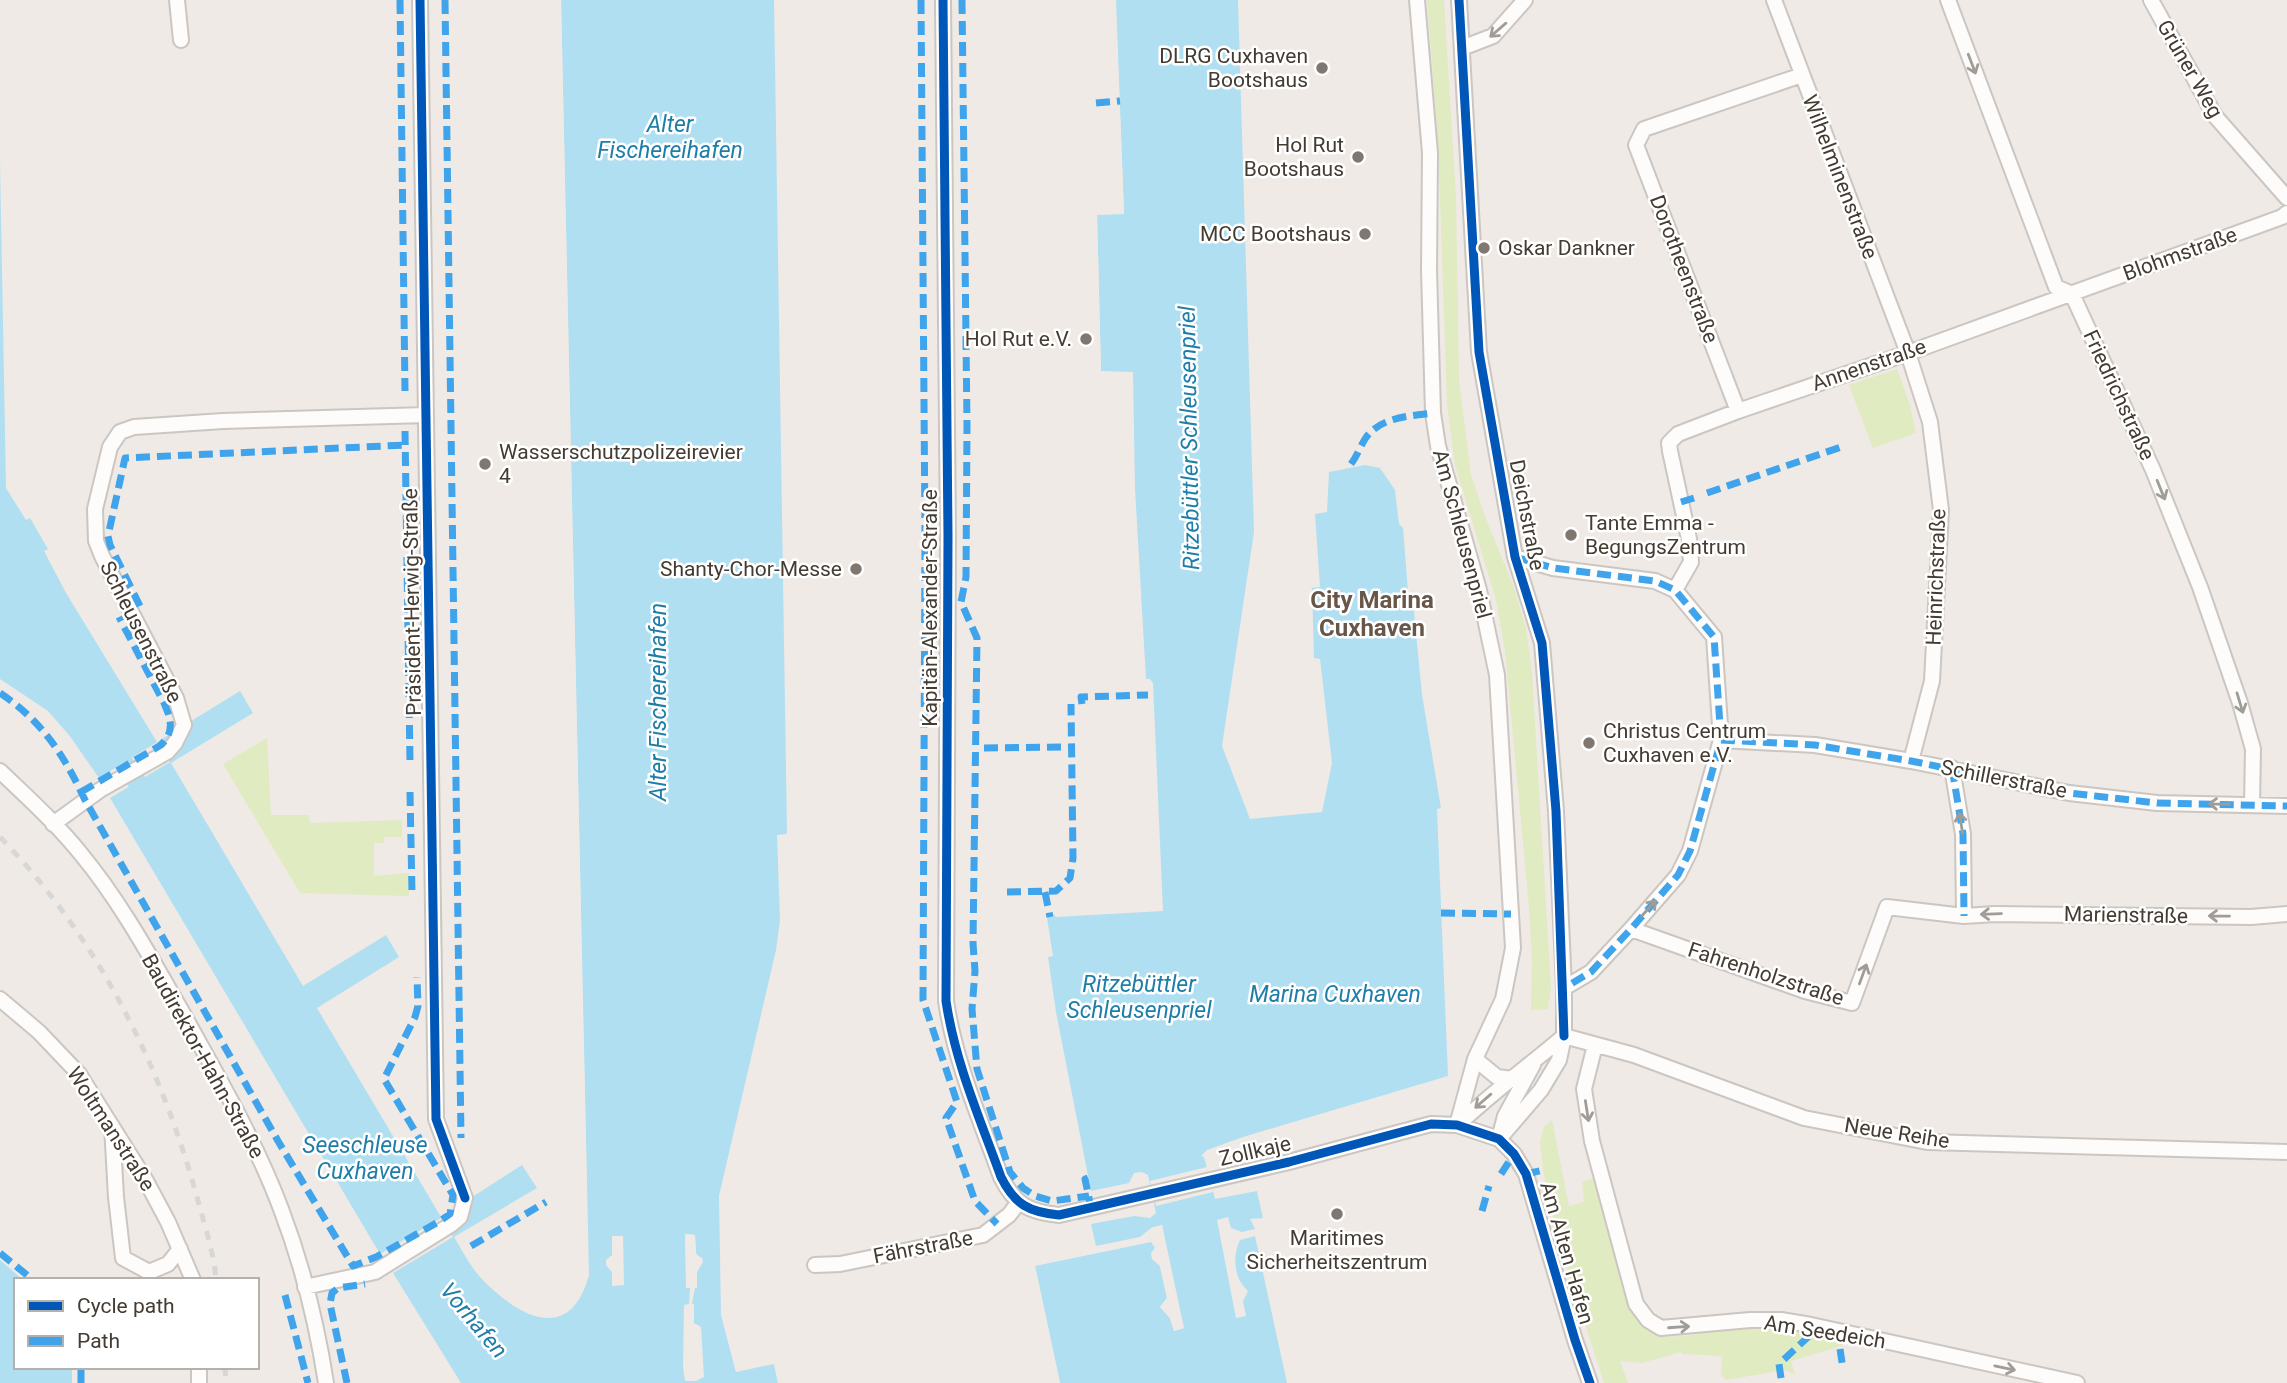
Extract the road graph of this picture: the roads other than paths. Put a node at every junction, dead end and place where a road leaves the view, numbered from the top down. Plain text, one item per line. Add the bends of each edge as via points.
1 (177, 0) edge
2 (420, 0) edge
3 (943, 0) edge
4 (1417, 0) edge
5 (1460, 0) edge
6 (1525, 0) edge
7 (1774, 0) edge
8 (1948, 0) edge
9 (2151, 0) edge
10 (181, 40) dead end
11 (1462, 48) junction
12 (1802, 75) junction
13 (2287, 198) edge
14 (2287, 213) edge
15 (2072, 294) junction
16 (1908, 353) junction
17 (1738, 411) junction
18 (426, 415) junction
19 (1515, 557) junction
20 (1675, 590) junction
21 (1721, 740) junction
22 (1911, 761) junction
23 (1952, 768) junction
24 (0, 771) edge
25 (2252, 805) junction
26 (2287, 806) edge
27 (53, 824) junction
28 (2287, 914) edge
29 (1964, 916) junction
30 (1631, 929) junction
31 (1564, 988) junction
32 (0, 999) edge
33 (1564, 1035) junction
34 (1595, 1045) junction
35 (1475, 1059) junction
36 (1535, 1061) junction
37 (1511, 1079) junction
38 (111, 1125) junction
39 (1457, 1125) junction
40 (1499, 1139) junction
41 (2287, 1152) edge
42 (1019, 1202) junction
43 (180, 1249) junction
44 (815, 1265) dead end
45 (192, 1278) edge
46 (305, 1287) junction
47 (326, 1383) edge
48 (1590, 1383) edge
49 (2077, 1383) edge

1 - 10 street
2 - 18 street, Präsident-Herwig-Straße
3 - 42 street, Kapitän-Alexander-Straße via 946,1001 968,1088 1001,1177
4 - 35 street, Am Schleusenpriel via 1430,153 1433,413 1497,675 1513,948 1503,999
5 - 11 street, Deichstraße
6 -> 11 street via 1493,36
7 - 12 street, Wilhelminenstraße
8 -> 15 street, Friedrichstraße via 2056,287
9 - 13 street, Grüner Weg via 2215,116
11 - 19 street, Deichstraße via 1479,352
12 - 16 street, Wilhelminenstraße
12 - 17 street, Dorotheenstraße via 1644,129 1636,145
14 - 15 street, Blohmstraße
15 - 16 street, Annenstraße
15 -> 25 street, Friedrichstraße via 2153,470 2200,587 2253,750
16 - 17 street, Annenstraße
16 - 22 street, Heinrichstraße via 1930,422 1941,510 1932,681
17 - 20 street, Annenstraße via 1678,434 1669,443 1691,562
18 - 27 street, Schleusenstraße via 223,421 120,432 110,447 95,509 96,541 176,698 184,725 167,752 100,790
18 - 46 street, Präsident-Herwig-Straße via 436,1119 465,1198 460,1217 452,1224 374,1272
19 - 20 street via 1553,568 1655,581
19 - 31 street, Deichstraße via 1542,643
20 - 21 street via 1714,637
21 - 22 street, Schillerstraße via 1815,745
30 -> 21 street via 1678,875 1690,851
22 - 23 street, Schillerstraße
25 -> 23 street, Schillerstraße via 2157,803 2069,793
29 -> 23 street via 1963,834
24 - 27 street, Baudirektor-Hahn-Straße
25 - 26 street, Schillerstraße
27 - 46 street, Baudirektor-Hahn-Straße via 107,890 213,1068 277,1198
28 -> 29 street, Marienstraße
30 -> 29 street, Fahrenholzstraße via 1805,991 1852,1003 1887,907
30 - 31 street via 1591,972
31 - 33 street, Deichstraße
32 - 38 street, Woltmanstraße via 79,1074
33 - 34 street, Neue Reihe
33 - 36 street
33 - 40 street, Deichstraße via 1559,1060 1541,1090
34 - 41 street, Neue Reihe via 1804,1118 1927,1142
34 -> 49 street, Am Seedeich via 1584,1089 1592,1141 1636,1304 1648,1320 1661,1328 1750,1320 1791,1322
35 - 37 street via 1497,1077
35 - 39 street, Am Schleusenpriel
36 - 37 street
36 - 40 street via 1505,1116
37 -> 39 street
38 - 43 street, Woltmanstraße via 169,1222
38 - 43 street via 123,1258 149,1272 168,1264
39 - 40 street, Zollkaje
39 - 42 street, Zollkaje via 1431,1124 1059,1215
40 - 48 street, Am Alten Hafen via 1526,1174
42 - 44 street, Fährstraße via 983,1235
43 - 45 street, Woltmanstraße
46 - 47 street, Baudirektor-Hahn-Straße

